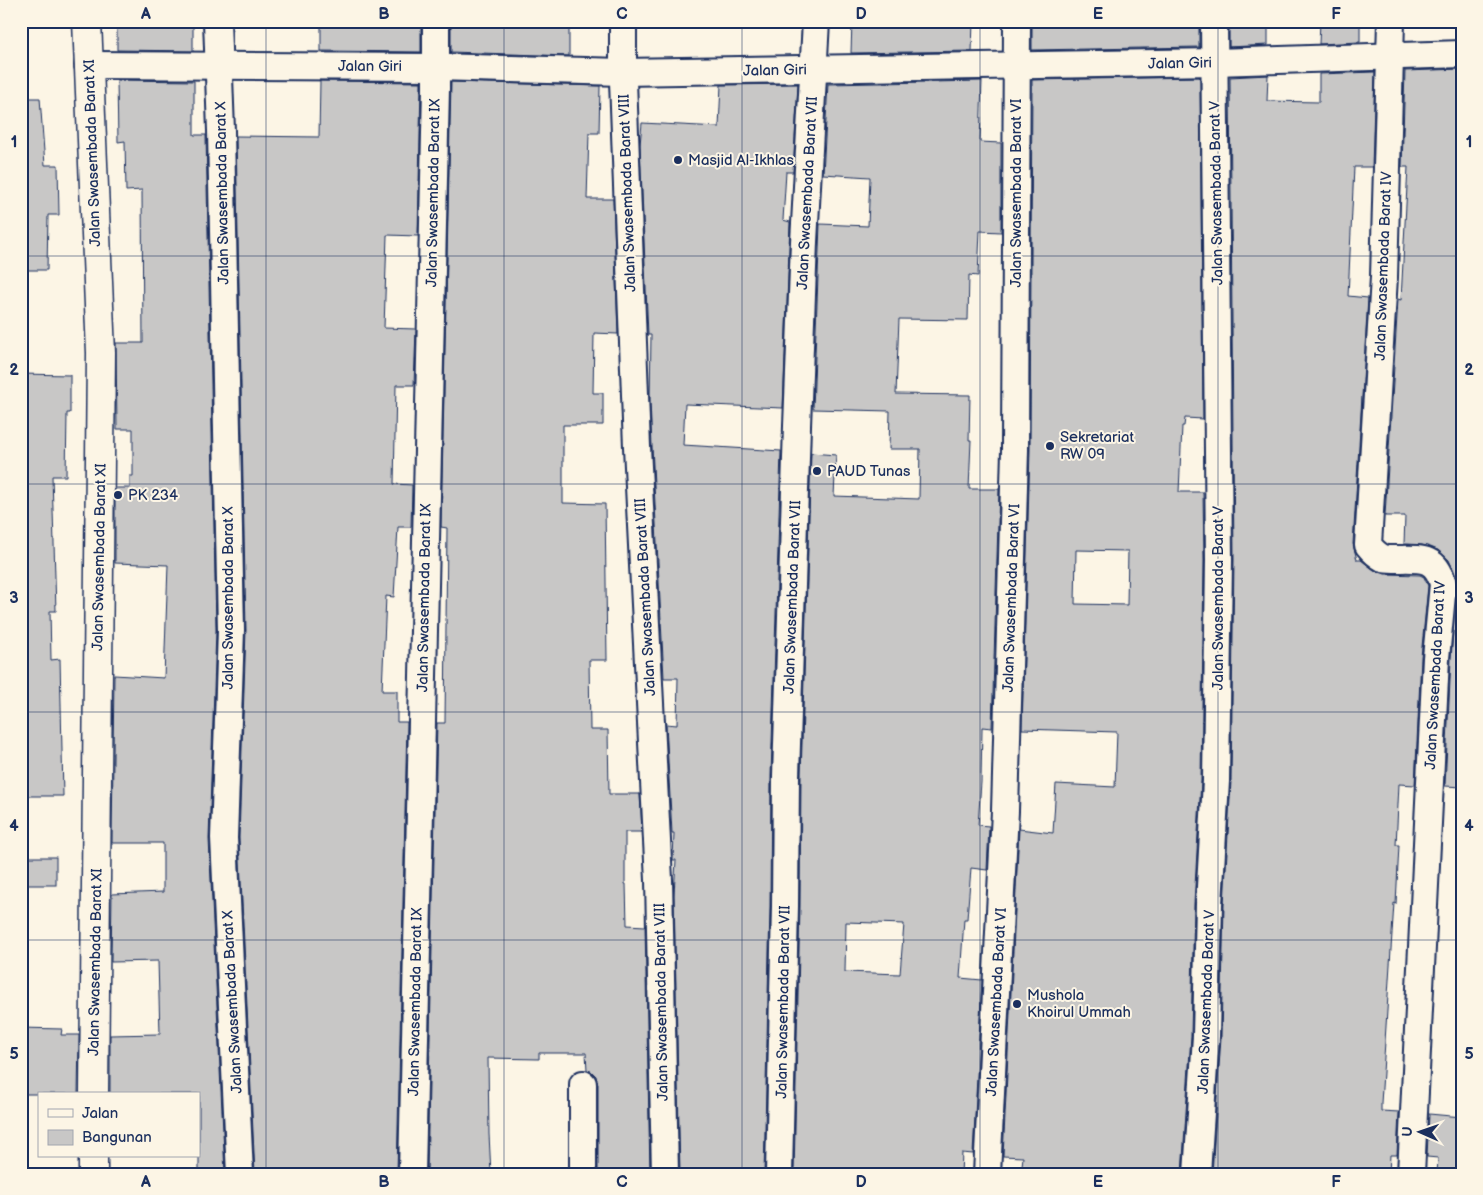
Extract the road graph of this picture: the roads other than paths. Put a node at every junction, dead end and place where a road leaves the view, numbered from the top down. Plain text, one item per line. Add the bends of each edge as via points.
1 (87, 21) edge
2 (217, 21) edge
3 (436, 21) edge
4 (623, 21) edge
5 (816, 21) edge
6 (1017, 21) edge
7 (1214, 21) edge
8 (1391, 21) edge
9 (1462, 54) edge
10 (1390, 56) junction
11 (1215, 62) junction
12 (88, 66) junction
13 (218, 66) junction
14 (436, 66) junction
15 (1016, 66) junction
16 (814, 69) junction
17 (622, 72) junction
18 (583, 1084) dead end
19 (94, 1092) edge
20 (93, 1158) edge
21 (93, 1174) edge
22 (240, 1174) edge
23 (412, 1174) edge
24 (583, 1174) edge
25 (665, 1174) edge
26 (779, 1174) edge
27 (988, 1174) edge
28 (1197, 1174) edge
29 (1411, 1174) edge

1 - 12 street, Jalan Swasembada Barat XI
2 - 13 street, Jalan Swasembada Barat X
3 - 14 street, Jalan Swasembada Barat IX
4 - 17 street, Jalan Swasembada Barat VIII
5 - 16 street, Jalan Swasembada Barat VII
6 - 15 street, Jalan Swasembada Barat VI
7 - 11 street, Jalan Swasembada Barat V
8 - 10 street, Jalan Swasembada Barat IV
9 - 10 street, Jalan Giri
10 - 11 street, Jalan Giri
10 - 29 street, Jalan Swasembada Barat IV via 1384,277 1368,545 1384,558 1424,559 1435,565 1443,584
11 - 15 street, Jalan Giri
11 - 28 street, Jalan Swasembada Barat V via 1219,560 1216,752 1206,1036
12 - 13 street, Jalan Giri
12 - 19 street, Jalan Swasembada Barat XI via 101,353
13 - 14 street, Jalan Giri
13 - 22 street, Jalan Swasembada Barat X via 231,630 224,838
14 - 17 street, Jalan Giri
14 - 23 street, Jalan Swasembada Barat IX
15 - 16 street, Jalan Giri
15 - 27 street, Jalan Swasembada Barat VI via 1015,450 1005,811
16 - 17 street, Jalan Giri
16 - 26 street, Jalan Swasembada Barat VII via 804,242 786,776
17 - 25 street, Jalan Swasembada Barat VIII via 659,880
18 - 24 street
20 - 21 street

